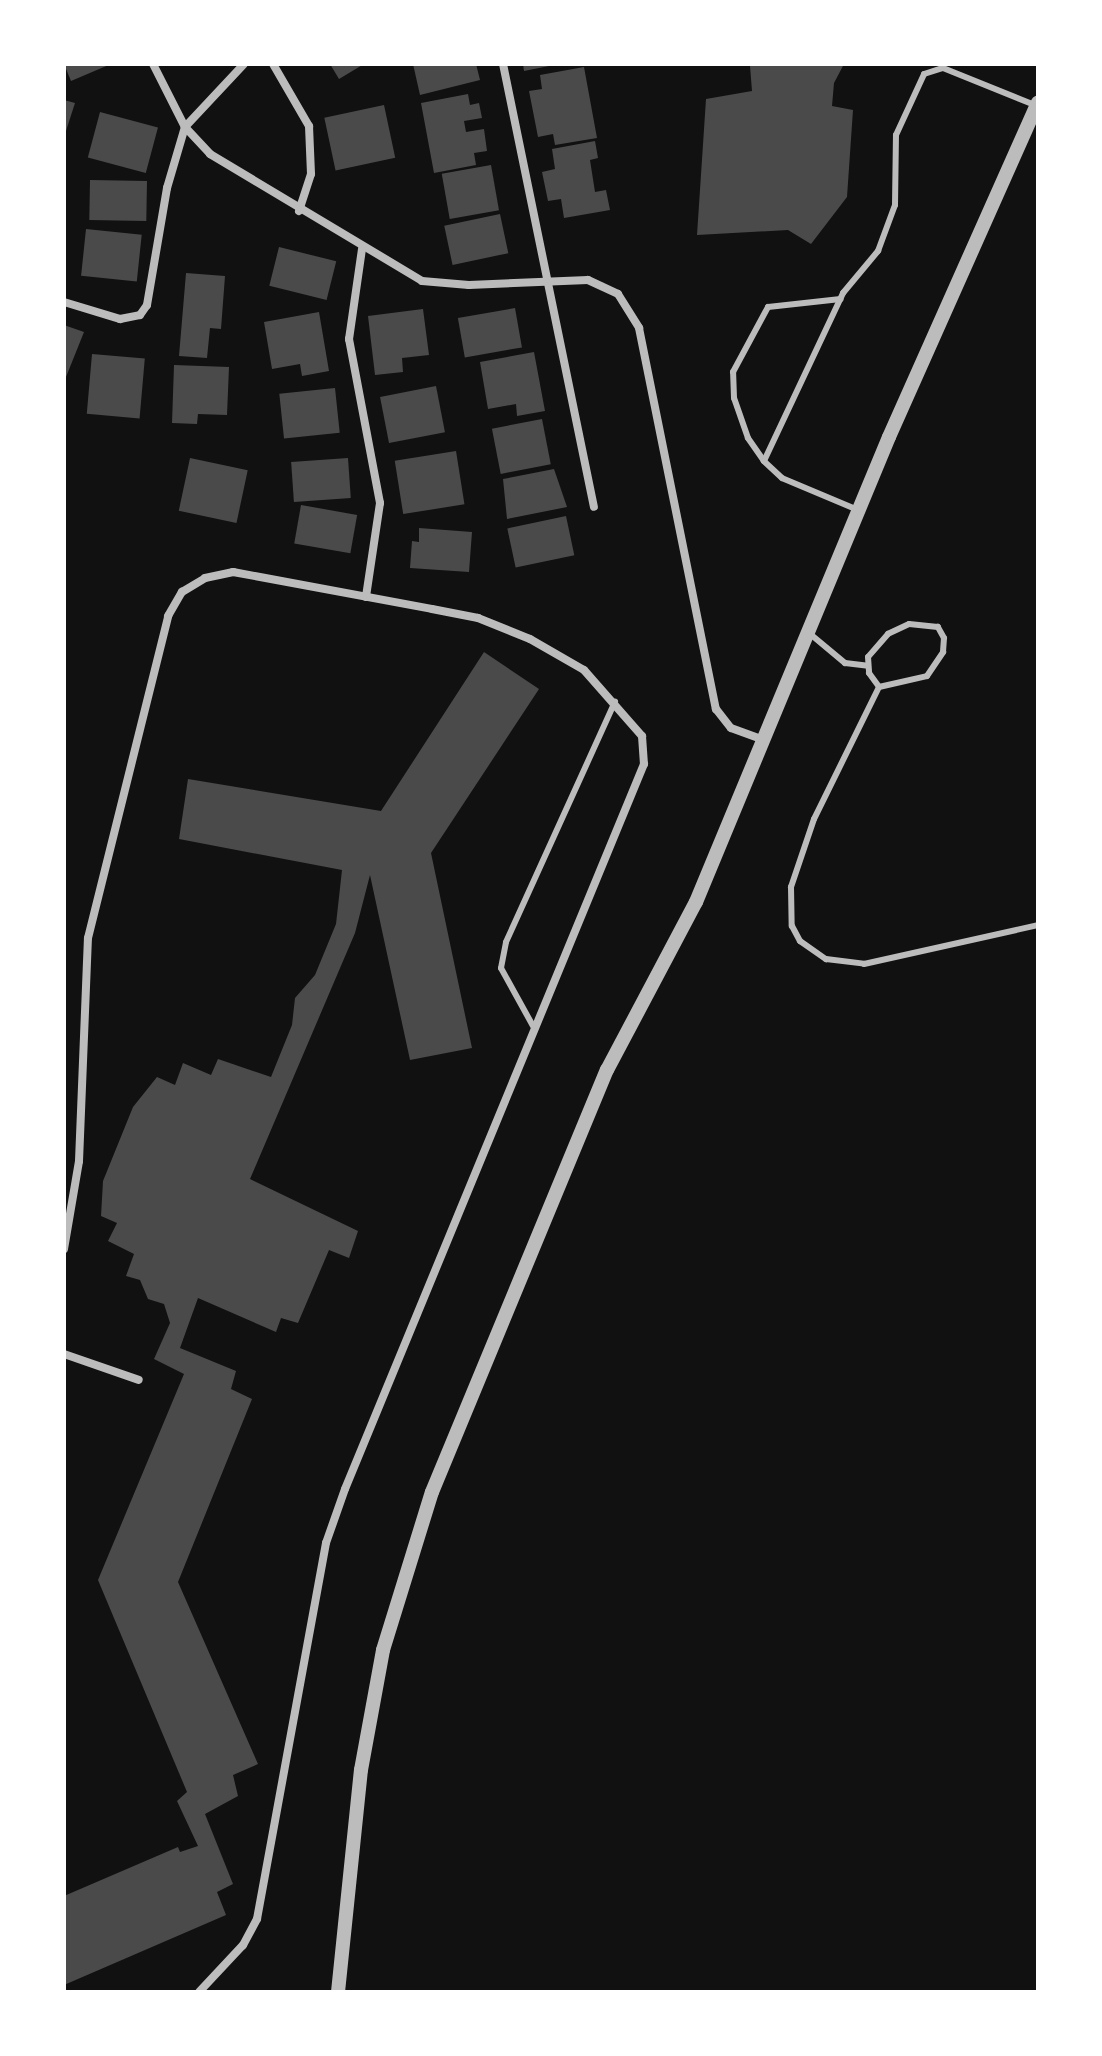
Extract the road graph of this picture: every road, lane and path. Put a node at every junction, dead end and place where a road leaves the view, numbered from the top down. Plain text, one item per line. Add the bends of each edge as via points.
1 (153, 64) edge
2 (244, 64) edge
3 (273, 64) edge
4 (503, 64) edge
5 (1037, 105) edge
6 (185, 127) junction
7 (299, 211) junction
8 (362, 249) junction
9 (546, 278) junction
10 (841, 299) junction
11 (64, 302) edge
12 (764, 461) junction
13 (594, 507) dead end
14 (858, 510) junction
15 (366, 597) junction
16 (806, 631) junction
17 (868, 666) junction
18 (879, 687) junction
19 (615, 702) junction
20 (764, 740) junction
21 (1038, 925) edge
22 (533, 1026) junction
23 (64, 1249) edge
24 (64, 1354) edge
25 (139, 1380) dead end
26 (199, 1992) edge
27 (338, 1992) edge

1 - 6 street
2 - 6 street
3 - 7 street via 309,126 311,174
4 - 9 street
5 - 10 lane via 943,68 924,74 896,135 895,205 878,251
5 - 14 street
6 - 7 street via 230,170
6 - 11 street via 167,188 147,305 140,315 120,319
7 - 8 street
8 - 9 street via 422,281 443,285
8 - 15 street via 349,339 380,503
9 - 13 street
9 - 20 street via 598,283 632,310 716,709 731,728
10 - 12 lane
10 - 12 lane via 768,307 733,372 734,398 748,438
12 - 14 lane via 782,478
14 - 16 street
15 - 19 street via 478,618 530,639 584,670
15 - 23 street via 233,572 205,578 182,592 168,616 88,938 79,1161
16 - 17 lane via 845,663
16 - 20 street
17 - 18 lane
17 - 18 lane via 868,657 888,634 909,624 938,627 944,638 937,665 927,676
18 - 21 lane via 798,864 789,909 800,941 826,959 864,964
19 - 22 street via 642,736 644,764
19 - 22 lane via 506,942 501,968
20 - 27 street via 696,902 607,1070 432,1492 383,1650 361,1770
22 - 26 street via 326,1543 257,1919 243,1945
24 - 25 street

